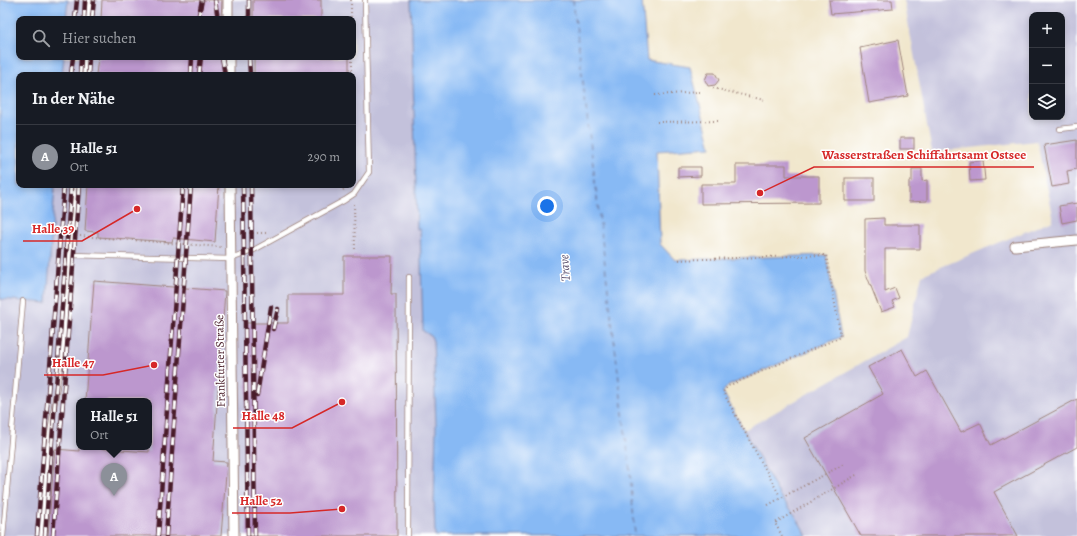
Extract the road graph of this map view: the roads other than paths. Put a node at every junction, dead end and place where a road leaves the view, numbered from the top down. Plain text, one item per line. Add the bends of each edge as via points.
1 (90, 0) edge
2 (228, 0) edge
3 (365, 0) edge
4 (88, 16) edge
5 (228, 16) edge
6 (85, 60) edge
7 (229, 60) edge
8 (84, 72) edge
9 (229, 72) edge
10 (1077, 127) edge
11 (1060, 129) dead end
12 (76, 188) edge
13 (230, 188) edge
14 (1077, 240) edge
15 (1015, 246) dead end
16 (70, 255) junction
17 (231, 259) junction
18 (409, 277) dead end
19 (23, 301) dead end
20 (3, 536) edge
21 (41, 536) edge
22 (234, 536) edge
23 (408, 536) edge

1 - 4 lane
2 - 5 street
3 - 17 lane via 369,172 354,194 252,251
6 - 8 lane
7 - 9 street
10 - 11 lane
12 - 16 lane
13 - 17 street, Frankfurter Straße
14 - 15 street
16 - 17 lane
16 - 21 lane via 64,338 48,448
17 - 22 street, Frankfurter Straße
18 - 23 lane
19 - 20 lane

